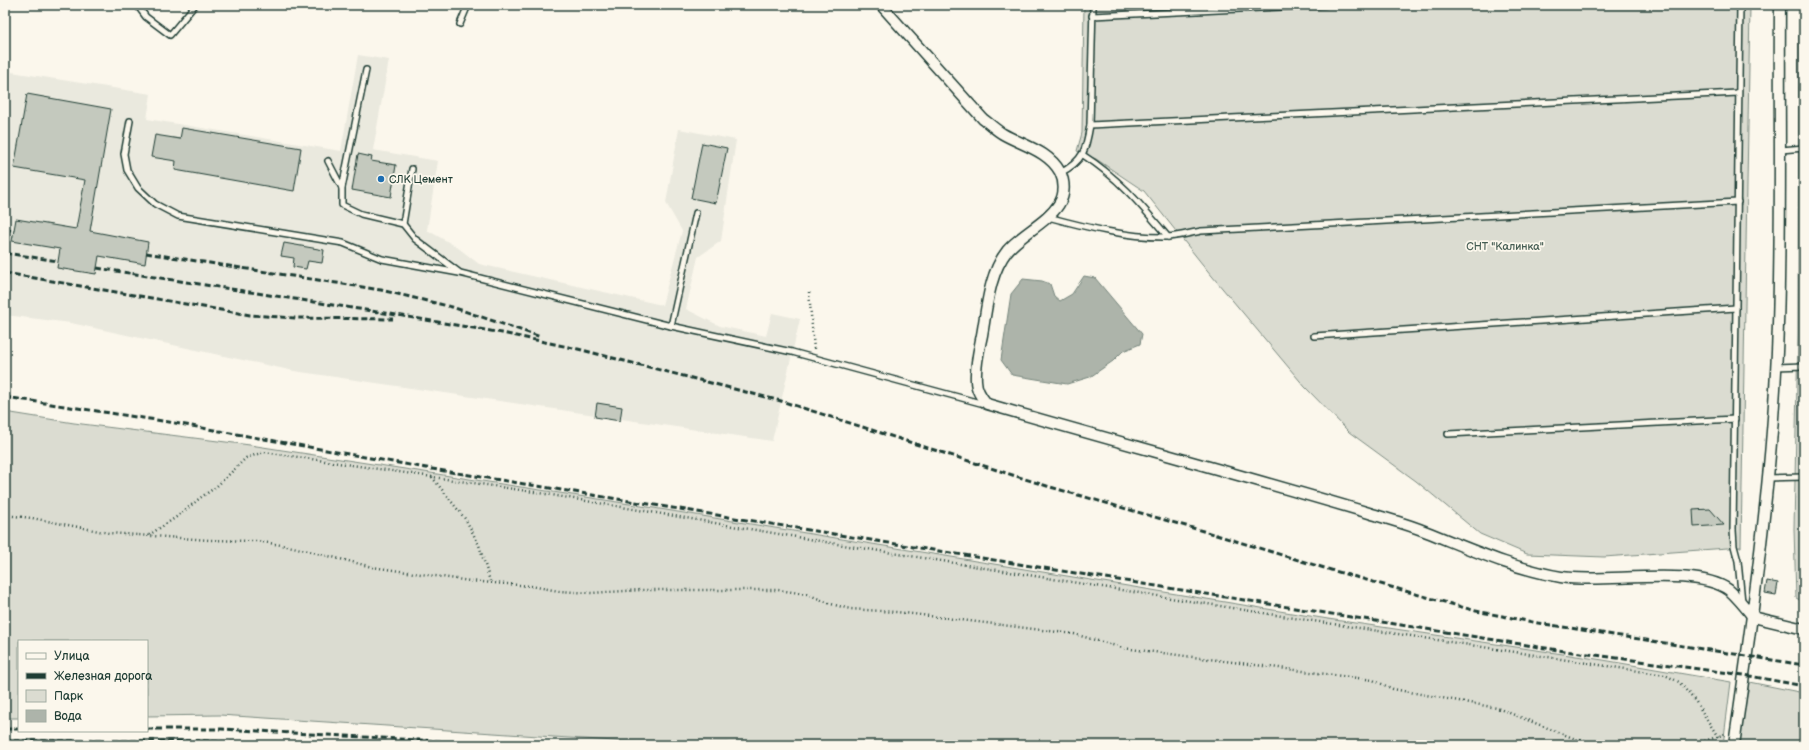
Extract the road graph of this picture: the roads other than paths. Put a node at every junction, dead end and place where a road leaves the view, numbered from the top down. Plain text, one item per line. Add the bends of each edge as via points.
1 (137, 5) edge
2 (195, 5) edge
3 (468, 5) edge
4 (881, 5) edge
5 (1093, 5) edge
6 (1324, 5) edge
7 (1740, 5) edge
8 (1780, 5) edge
9 (1092, 16) junction
10 (460, 24) dead end
11 (366, 70) dead end
12 (1738, 94) junction
13 (130, 121) dead end
14 (1090, 125) junction
15 (1804, 148) edge
16 (1781, 150) junction
17 (1083, 155) junction
18 (328, 161) dead end
19 (412, 169) dead end
20 (1060, 173) junction
21 (342, 188) junction
22 (1738, 202) junction
23 (696, 214) dead end
24 (1048, 217) junction
25 (403, 224) junction
26 (1168, 237) junction
27 (460, 273) junction
28 (1736, 308) junction
29 (671, 326) junction
30 (1314, 336) dead end
31 (1804, 366) edge
32 (1776, 367) junction
33 (987, 404) junction
34 (1735, 419) junction
35 (1448, 434) dead end
36 (1804, 477) edge
37 (1768, 478) junction
38 (1742, 603) junction
39 (1753, 617) junction
40 (1804, 629) edge
41 (1734, 745) edge

1 - 2 lane via 146,17 170,35
3 - 10 lane
4 - 20 street via 983,120 1003,134 1047,157
5 - 9 lane
6 - 9 lane
7 - 12 lane
8 - 16 street
9 - 14 lane
11 - 21 lane
12 - 14 lane
12 - 22 lane
13 - 27 lane via 124,154 126,170 138,188 154,204 178,216 343,243 382,259
14 - 17 lane
15 - 16 lane
16 - 32 street
17 - 20 lane via 1072,167
17 - 26 lane via 1104,168 1133,196
18 - 21 lane
19 - 25 lane
20 - 24 street via 1063,192 1059,204
21 - 25 lane via 342,205 361,214
22 - 26 lane via 1201,231
22 - 28 lane
23 - 29 lane
24 - 26 lane via 1086,227
24 - 33 street via 1029,230 1007,251 998,264 992,281 976,364 979,394
25 - 27 lane via 415,239
27 - 29 lane
28 - 30 lane
28 - 34 lane
29 - 33 lane via 815,358
31 - 32 lane
32 - 37 street
33 - 38 street via 1369,513 1525,568 1562,577 1682,577 1706,581 1727,589
34 - 35 lane
34 - 38 lane via 1734,546
36 - 37 lane
37 - 39 street
38 - 39 street
39 - 40 street
39 - 41 street

